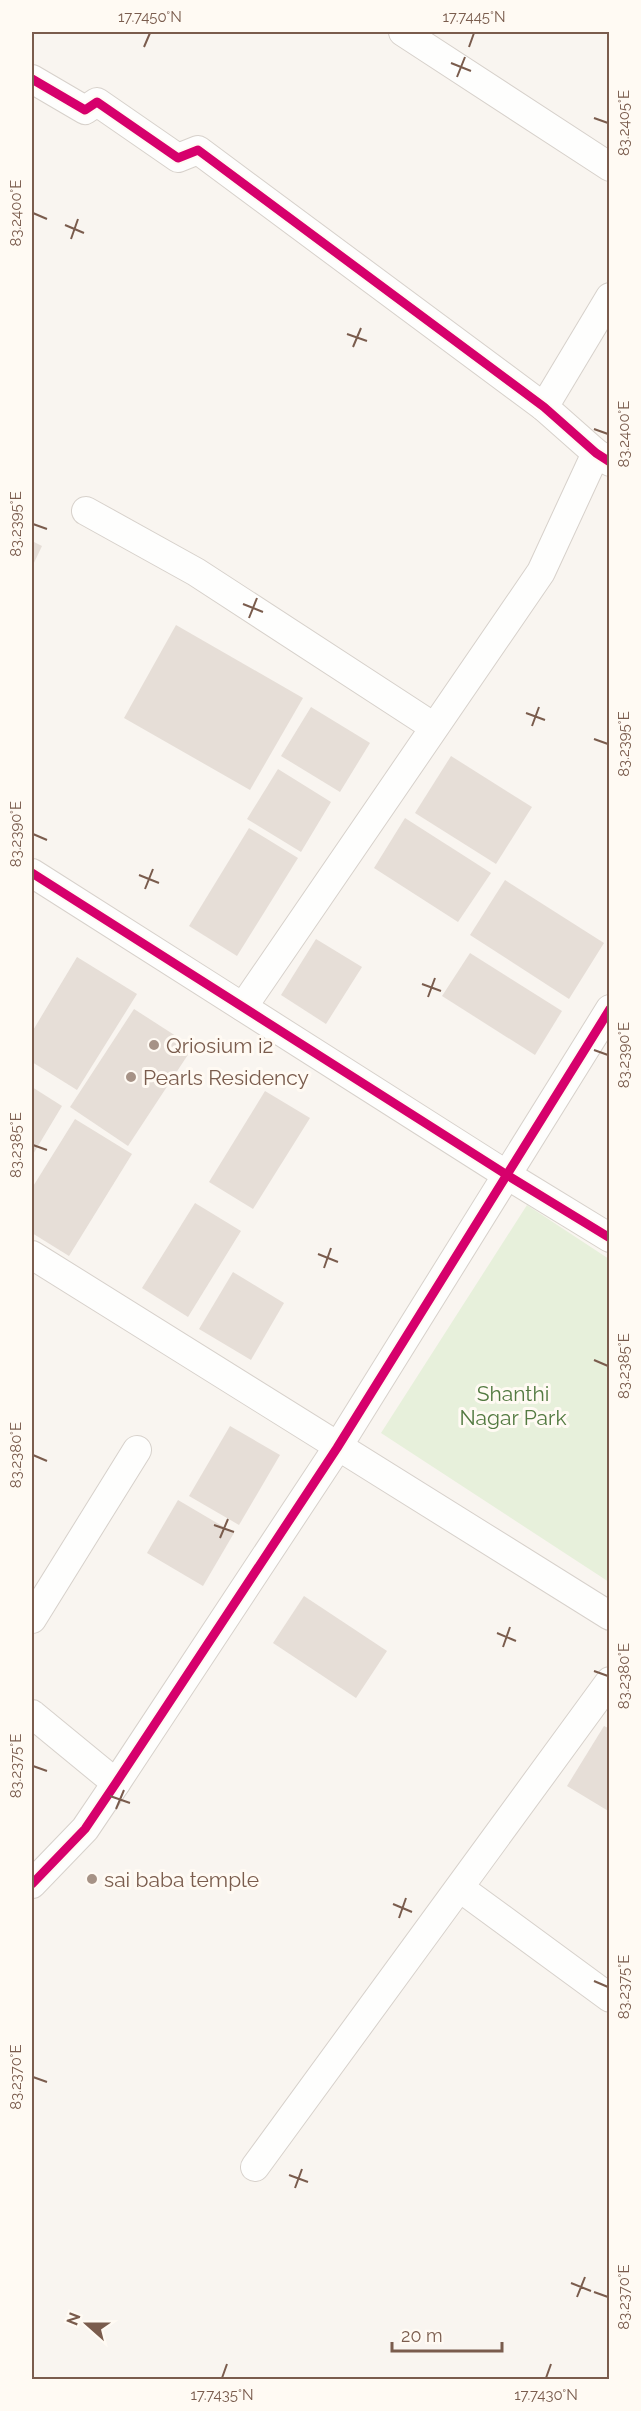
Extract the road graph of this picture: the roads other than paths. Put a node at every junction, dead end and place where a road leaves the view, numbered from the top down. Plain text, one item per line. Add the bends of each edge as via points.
1 (403, 32) edge
2 (32, 80) edge
3 (609, 167) edge
4 (609, 297) edge
5 (544, 407) junction
6 (603, 458) edge
7 (86, 511) dead end
8 (434, 727) junction
9 (32, 873) edge
10 (243, 1007) junction
11 (609, 1010) edge
12 (507, 1175) junction
13 (609, 1238) edge
14 (34, 1265) edge
15 (337, 1448) junction
16 (137, 1450) dead end
17 (609, 1616) edge
18 (32, 1619) edge
19 (609, 1680) edge
20 (32, 1714) edge
21 (116, 1784) junction
22 (32, 1884) edge
23 (460, 1888) junction
24 (609, 1998) edge
25 (255, 2167) dead end

1 - 3 street
2 - 5 street via 85,110 97,102 178,158 198,150
4 - 5 street
5 - 6 street
6 - 8 street via 540,572
7 - 8 street via 196,572
8 - 10 street
9 - 10 street
10 - 12 street
11 - 12 street
12 - 13 street
12 - 15 street
14 - 15 street
15 - 17 street
15 - 21 street
16 - 18 street
19 - 23 street
20 - 21 street
21 - 22 street via 85,1829
23 - 24 street
23 - 25 street

